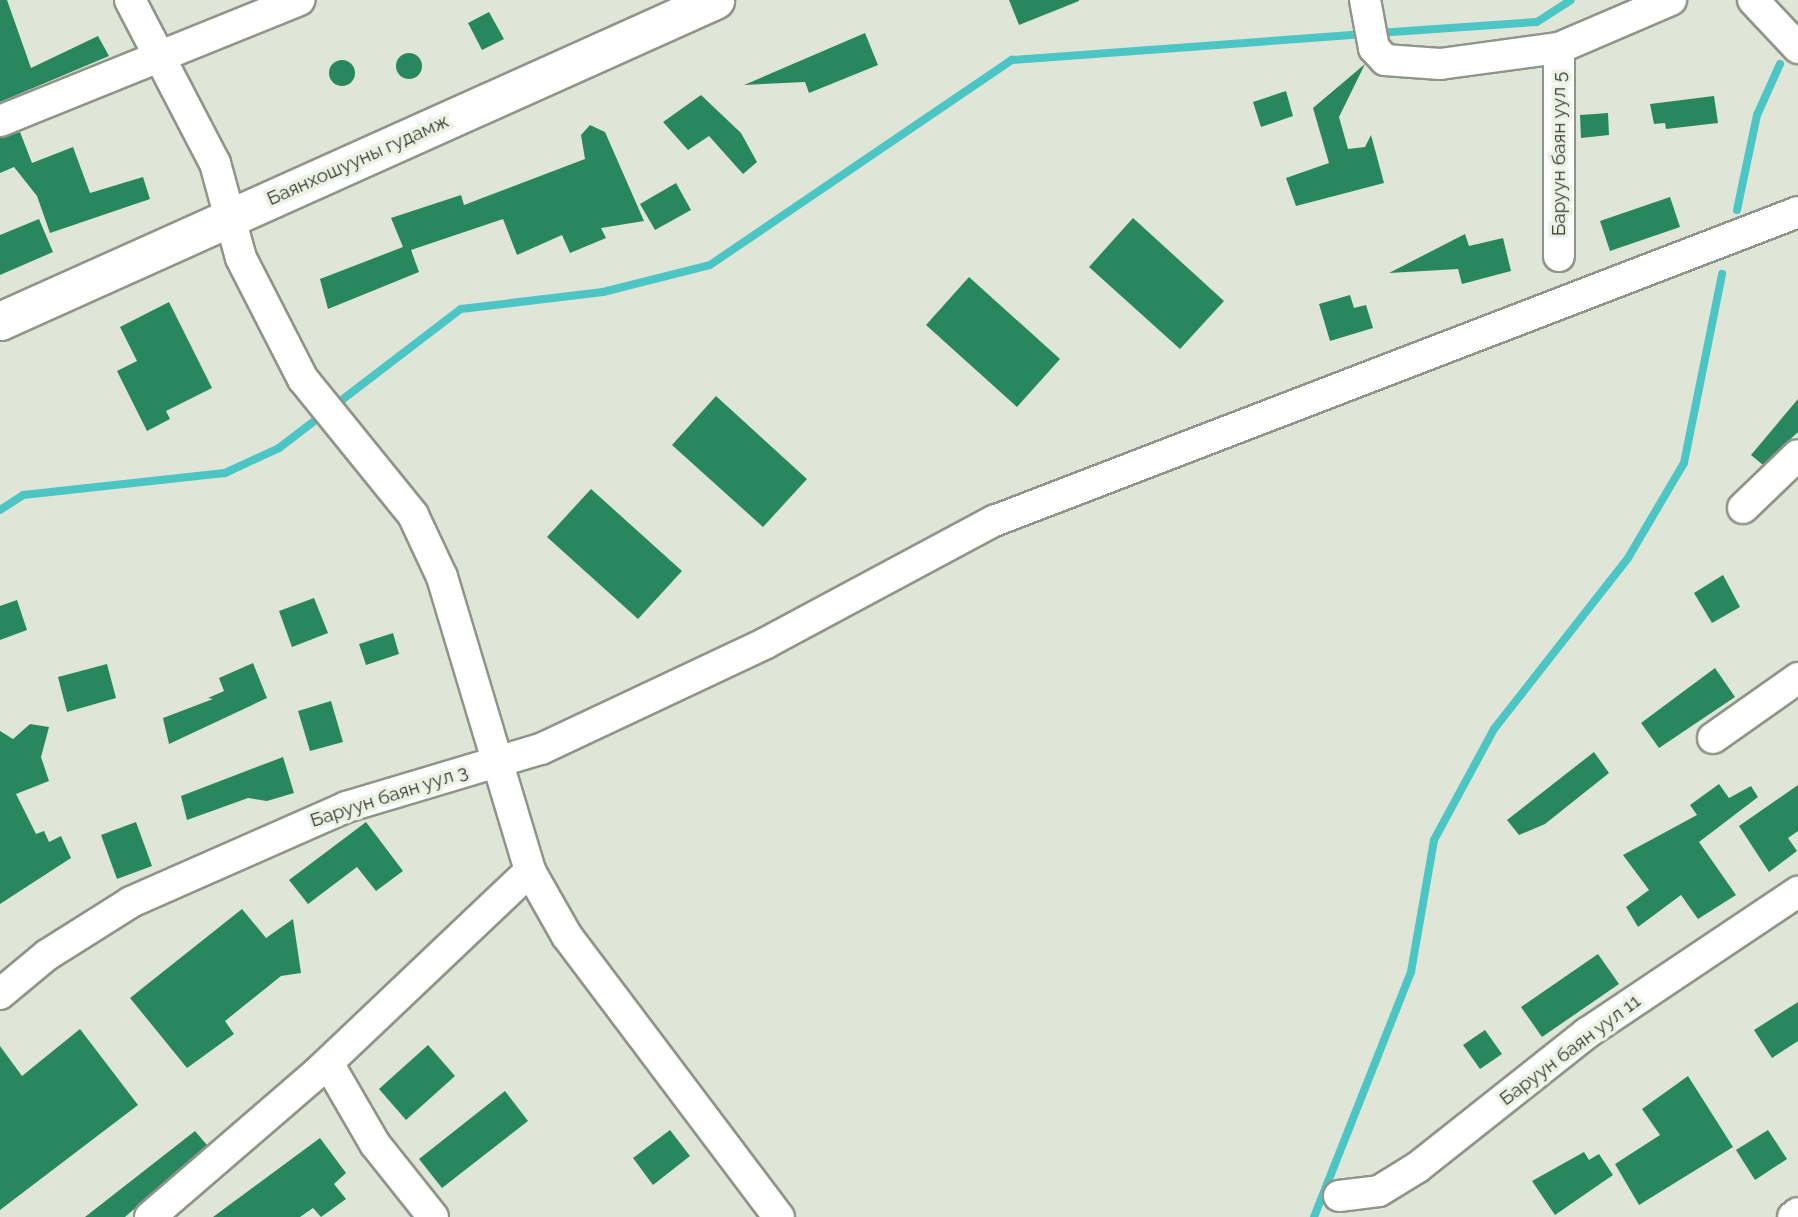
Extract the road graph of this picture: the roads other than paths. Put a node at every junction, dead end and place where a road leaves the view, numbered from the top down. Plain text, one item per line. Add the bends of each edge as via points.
1 (130, 0) edge
2 (300, 0) edge
3 (715, 0) edge
4 (1365, 0) edge
5 (1671, 0) edge
6 (1753, 0) edge
7 (1559, 48) junction
8 (1798, 48) edge
9 (159, 57) junction
10 (0, 121) edge
11 (1798, 212) edge
12 (230, 218) junction
13 (1559, 256) dead end
14 (0, 321) edge
15 (1798, 455) edge
16 (1742, 508) dead end
17 (1798, 678) edge
18 (1713, 738) dead end
19 (492, 762) junction
20 (530, 871) junction
21 (1798, 892) edge
22 (0, 994) edge
23 (328, 1063) junction
24 (1339, 1196) dead end
25 (1798, 1213) edge
26 (150, 1217) edge
27 (433, 1217) edge
28 (779, 1217) edge
29 (1793, 1217) edge

1 - 9 street
2 - 9 street
3 - 12 main road, Баянхошууны гудамж
4 - 7 street via 1374,48 1385,60 1440,64
5 - 7 street, Баруун баян уул 5
6 - 8 street
7 - 13 street, Баруун баян уул 5
9 - 10 street
9 - 12 street via 215,163
11 - 19 street via 994,520 640,704 541,749
12 - 14 main road, Баянхошууны гудамж
12 - 19 street via 241,258 303,379 413,515 466,643
15 - 16 street
17 - 18 street
19 - 20 street, Баруун баян уул 3
19 - 22 street, Баруун баян уул 3 via 346,807 225,857 131,902 47,955
20 - 23 street
20 - 28 street, Баруун баян уул 3 via 567,936
21 - 24 street, Баруун баян уул 11 via 1587,1033 1418,1167 1379,1191
23 - 26 street
23 - 27 street via 375,1144
25 - 29 street

